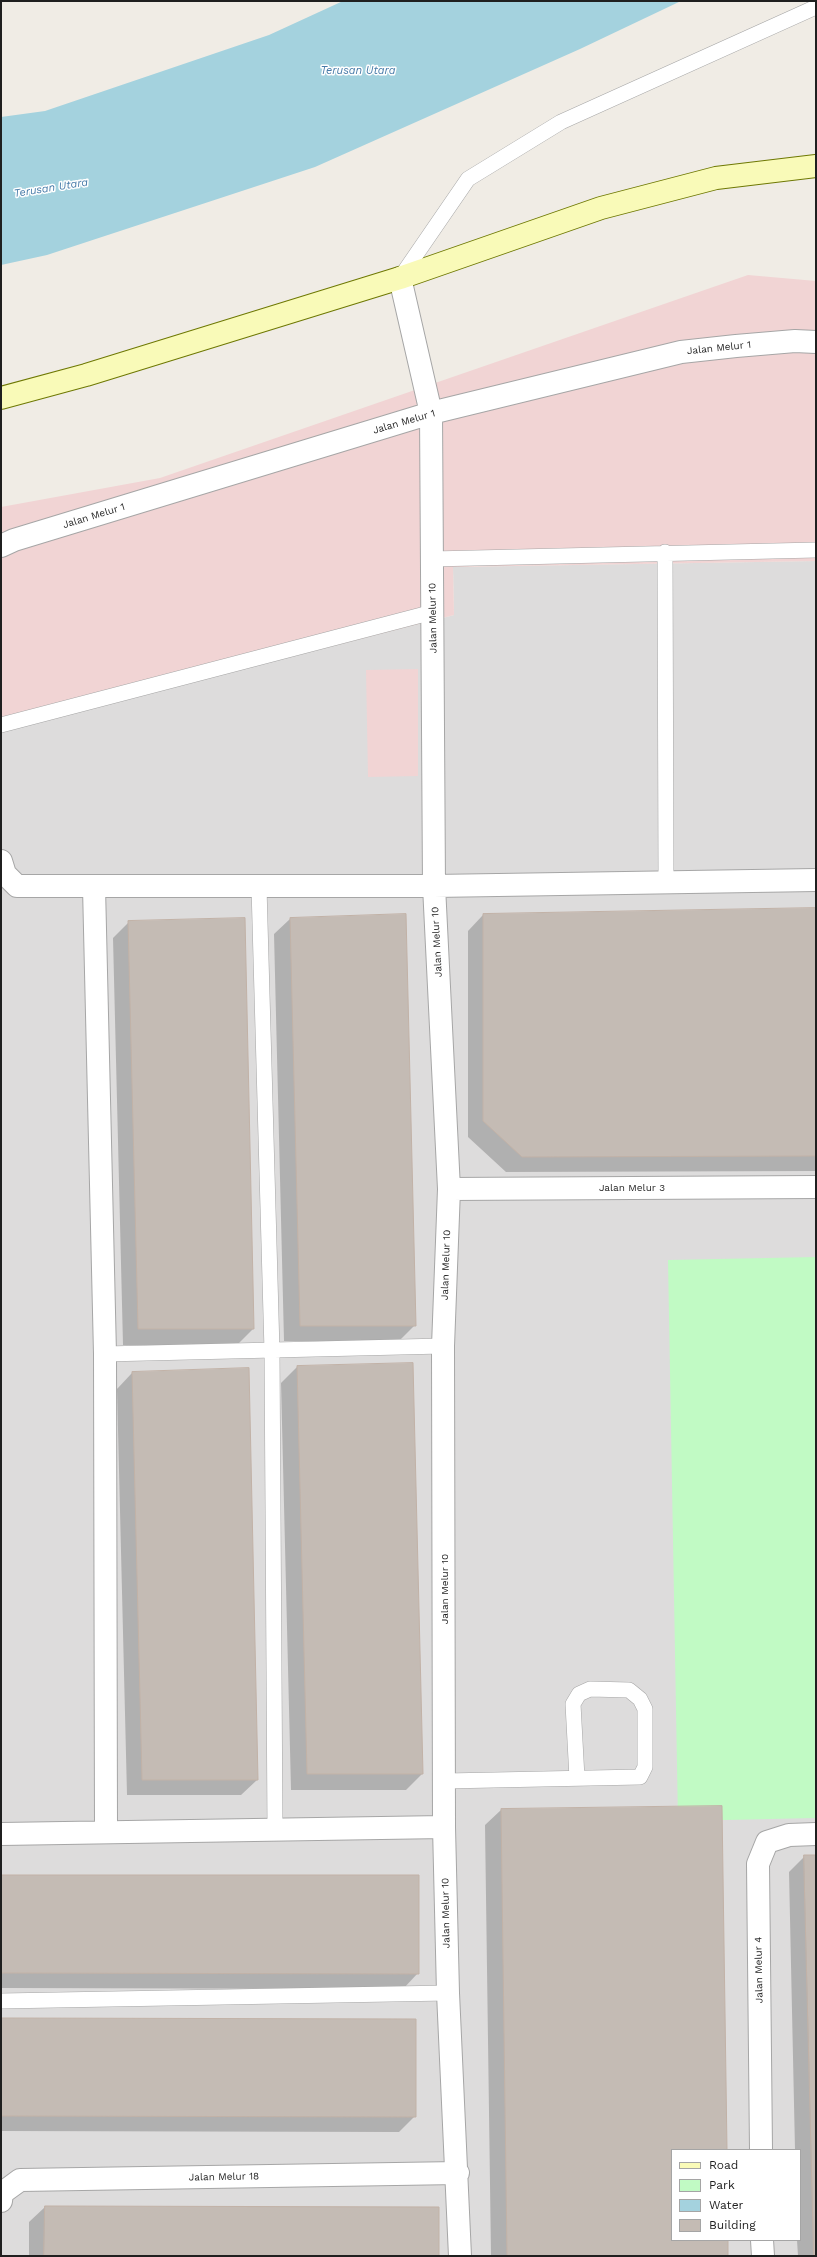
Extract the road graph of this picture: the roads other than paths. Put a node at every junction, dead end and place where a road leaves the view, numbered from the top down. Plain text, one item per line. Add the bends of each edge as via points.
1 (816, 7) edge
2 (816, 166) edge
3 (400, 278) junction
4 (816, 342) edge
5 (1, 398) edge
6 (431, 414) junction
7 (1, 546) edge
8 (816, 550) edge
9 (664, 552) junction
10 (432, 559) junction
11 (433, 612) junction
12 (1, 726) edge
13 (1, 861) edge
14 (816, 880) edge
15 (666, 882) junction
16 (434, 886) junction
17 (94, 887) junction
18 (259, 887) junction
19 (816, 1187) edge
20 (449, 1189) junction
21 (443, 1346) junction
22 (272, 1351) junction
23 (105, 1354) junction
24 (577, 1778) junction
25 (446, 1781) junction
26 (444, 1827) junction
27 (275, 1830) junction
28 (106, 1832) junction
29 (1, 1834) edge
30 (816, 1834) edge
31 (448, 1992) junction
32 (1, 2001) edge
33 (761, 2149) edge
34 (458, 2173) junction
35 (1, 2201) edge
36 (762, 2241) edge
37 (460, 2256) edge
38 (763, 2256) edge

1 - 3 lane via 561,122 468,179
2 - 3 main road via 716,178 601,208
3 - 5 main road via 86,376
3 - 6 street, Jalan Melur 10
4 - 6 street, Jalan Melur 1 via 788,342 681,352
6 - 7 street, Jalan Melur 1
6 - 10 street, Jalan Melur 10
8 - 9 lane
9 - 10 lane
9 - 15 lane
10 - 11 street, Jalan Melur 10
11 - 12 lane
11 - 16 street, Jalan Melur 10
13 - 17 street via 5,874 17,886
14 - 15 street
15 - 16 street
16 - 18 street
16 - 20 street, Jalan Melur 10
17 - 18 street
17 - 23 street
18 - 22 lane
19 - 20 street, Jalan Melur 3
20 - 21 street, Jalan Melur 10
21 - 22 lane
21 - 25 street, Jalan Melur 10
22 - 23 lane
22 - 27 lane
23 - 28 street
24 - 24 lane via 640,1777 643,1773 645,1709 640,1699 629,1690 590,1689 579,1694 573,1704
24 - 25 lane
25 - 26 street, Jalan Melur 10
26 - 27 street
26 - 31 street, Jalan Melur 10
27 - 28 street
28 - 29 street
30 - 33 street, Jalan Melur 4 via 789,1835 767,1842 758,1864
31 - 32 lane
31 - 34 street, Jalan Melur 10
34 - 35 street, Jalan Melur 18 via 20,2180 2,2193
34 - 37 street, Jalan Melur 10
36 - 38 street

